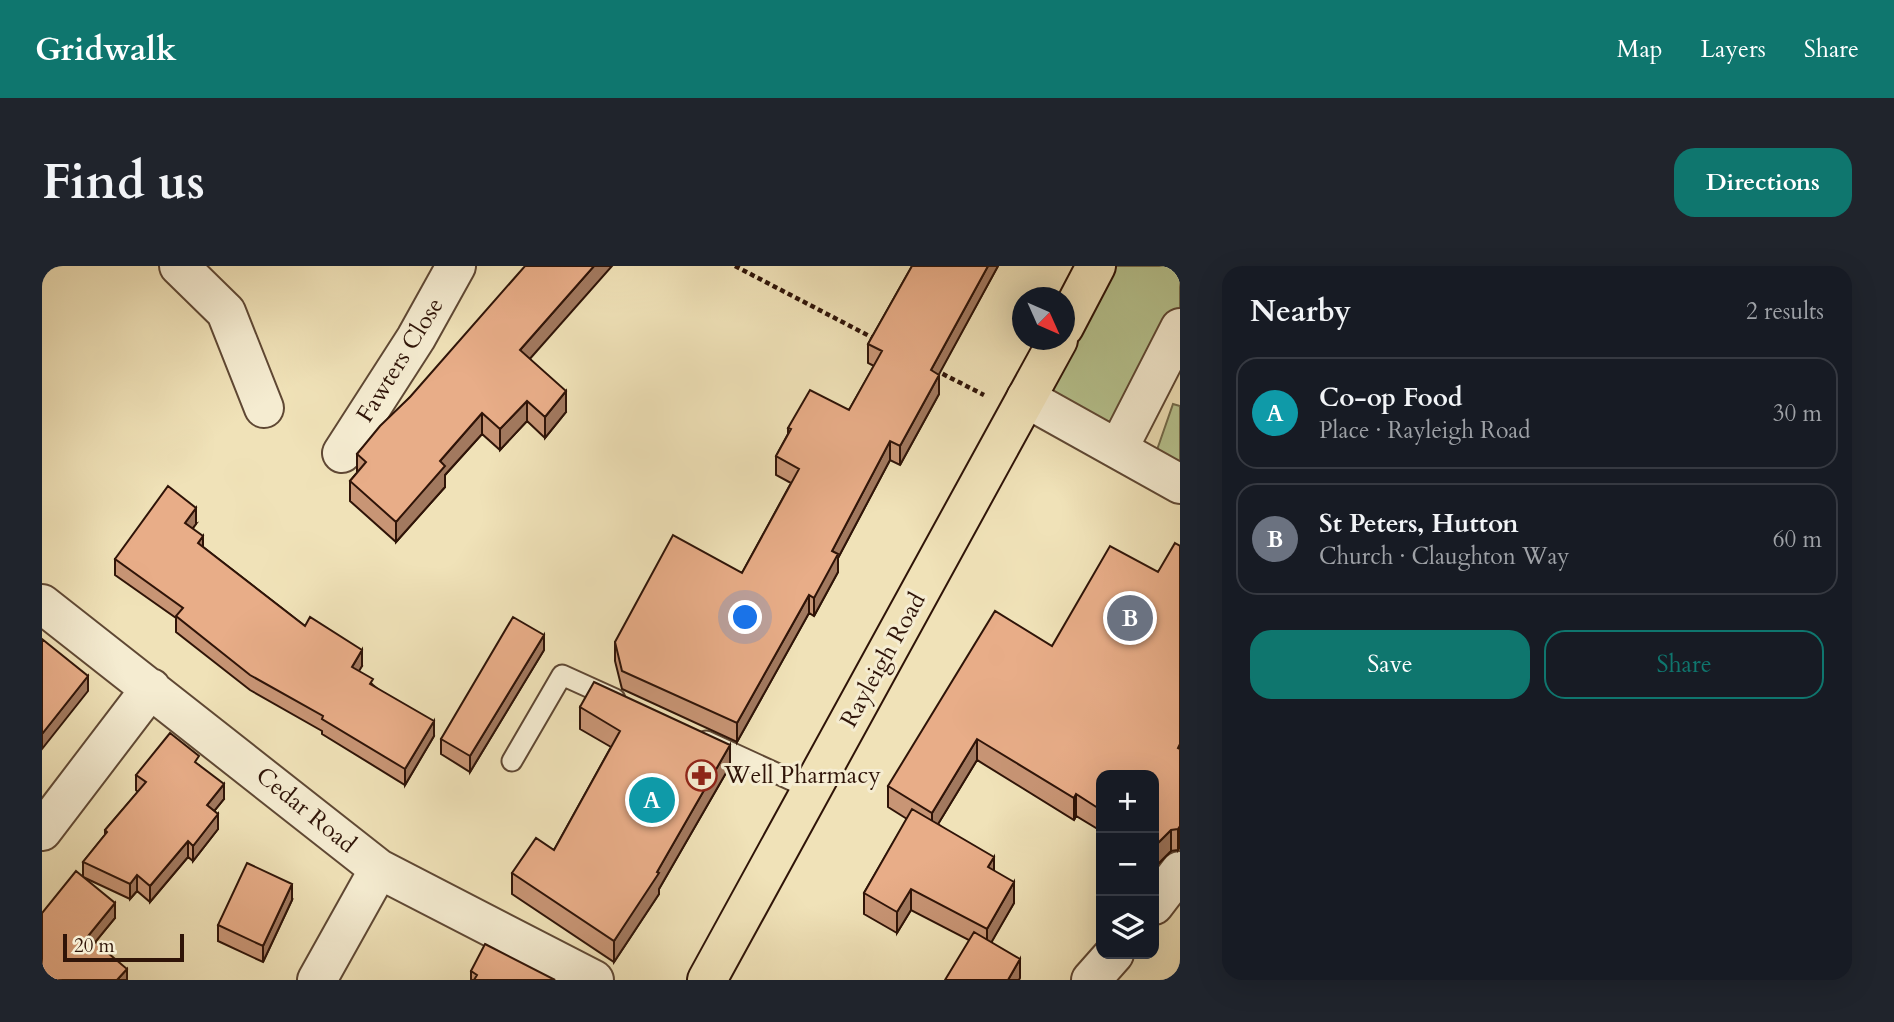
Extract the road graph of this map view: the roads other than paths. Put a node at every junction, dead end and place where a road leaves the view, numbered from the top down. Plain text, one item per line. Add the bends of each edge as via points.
1 (179, 266) edge
2 (456, 266) edge
3 (1096, 266) edge
4 (1075, 307) edge
5 (1180, 328) edge
6 (1053, 350) edge
7 (1022, 406) junction
8 (264, 408) dead end
9 (1118, 449) junction
10 (342, 453) dead end
11 (1180, 484) edge
12 (42, 604) edge
13 (151, 688) junction
14 (637, 709) edge
15 (688, 733) edge
16 (512, 761) dead end
17 (813, 790) junction
18 (42, 831) edge
19 (379, 869) junction
20 (1180, 871) edge
21 (1159, 898) edge
22 (1110, 959) edge
23 (317, 980) edge
24 (594, 980) edge
25 (707, 980) edge
26 (1091, 980) edge

1 - 8 street via 226,312
2 - 10 street, Fawters Close
3 - 4 main road
5 - 9 street
6 - 7 main road, Rayleigh Road
7 - 9 street
7 - 17 main road, Rayleigh Road
9 - 11 street
12 - 13 street, Cedar Road
13 - 18 street
13 - 19 street, Cedar Road
14 - 16 lane via 562,675
15 - 17 lane
17 - 25 main road, Rayleigh Road
19 - 23 street
19 - 24 street, Cedar Road
20 - 21 street
22 - 26 street

